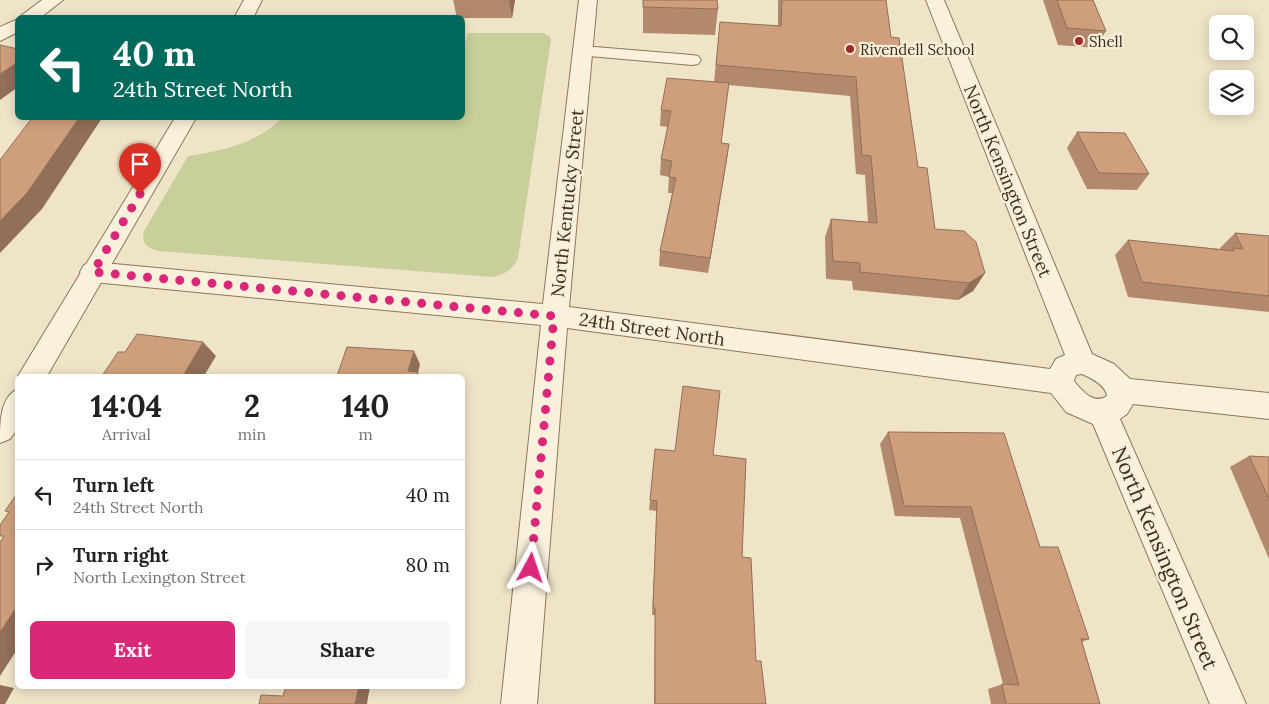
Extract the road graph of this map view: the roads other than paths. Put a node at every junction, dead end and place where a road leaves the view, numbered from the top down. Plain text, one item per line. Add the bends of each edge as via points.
1 (54, 0) edge
2 (254, 0) edge
3 (588, 0) edge
4 (935, 0) edge
5 (32, 15) edge
6 (245, 15) edge
7 (15, 26) edge
8 (0, 35) edge
9 (583, 51) junction
10 (692, 60) dead end
11 (184, 120) edge
12 (93, 272) junction
13 (554, 316) junction
14 (1082, 362) junction
15 (33, 374) edge
16 (1060, 382) junction
17 (1111, 401) junction
18 (15, 405) edge
19 (1269, 406) edge
20 (0, 430) edge
21 (519, 704) edge
22 (1228, 704) edge

1 - 5 street
2 - 6 street
3 - 9 street, North Kentucky Street
4 - 14 street, North Kensington Street
7 - 8 street
9 - 10 lane
9 - 13 street, North Kentucky Street
11 - 12 street
12 - 13 street, 24th Street North
12 - 15 street
13 - 16 street, 24th Street North
13 - 21 street, North Kentucky Street
14 - 16 street via 1067,365 1062,370
14 - 17 street via 1110,374
16 - 17 street via 1063,390 1084,408
17 - 19 street
17 - 22 street, North Kensington Street
18 - 20 street

